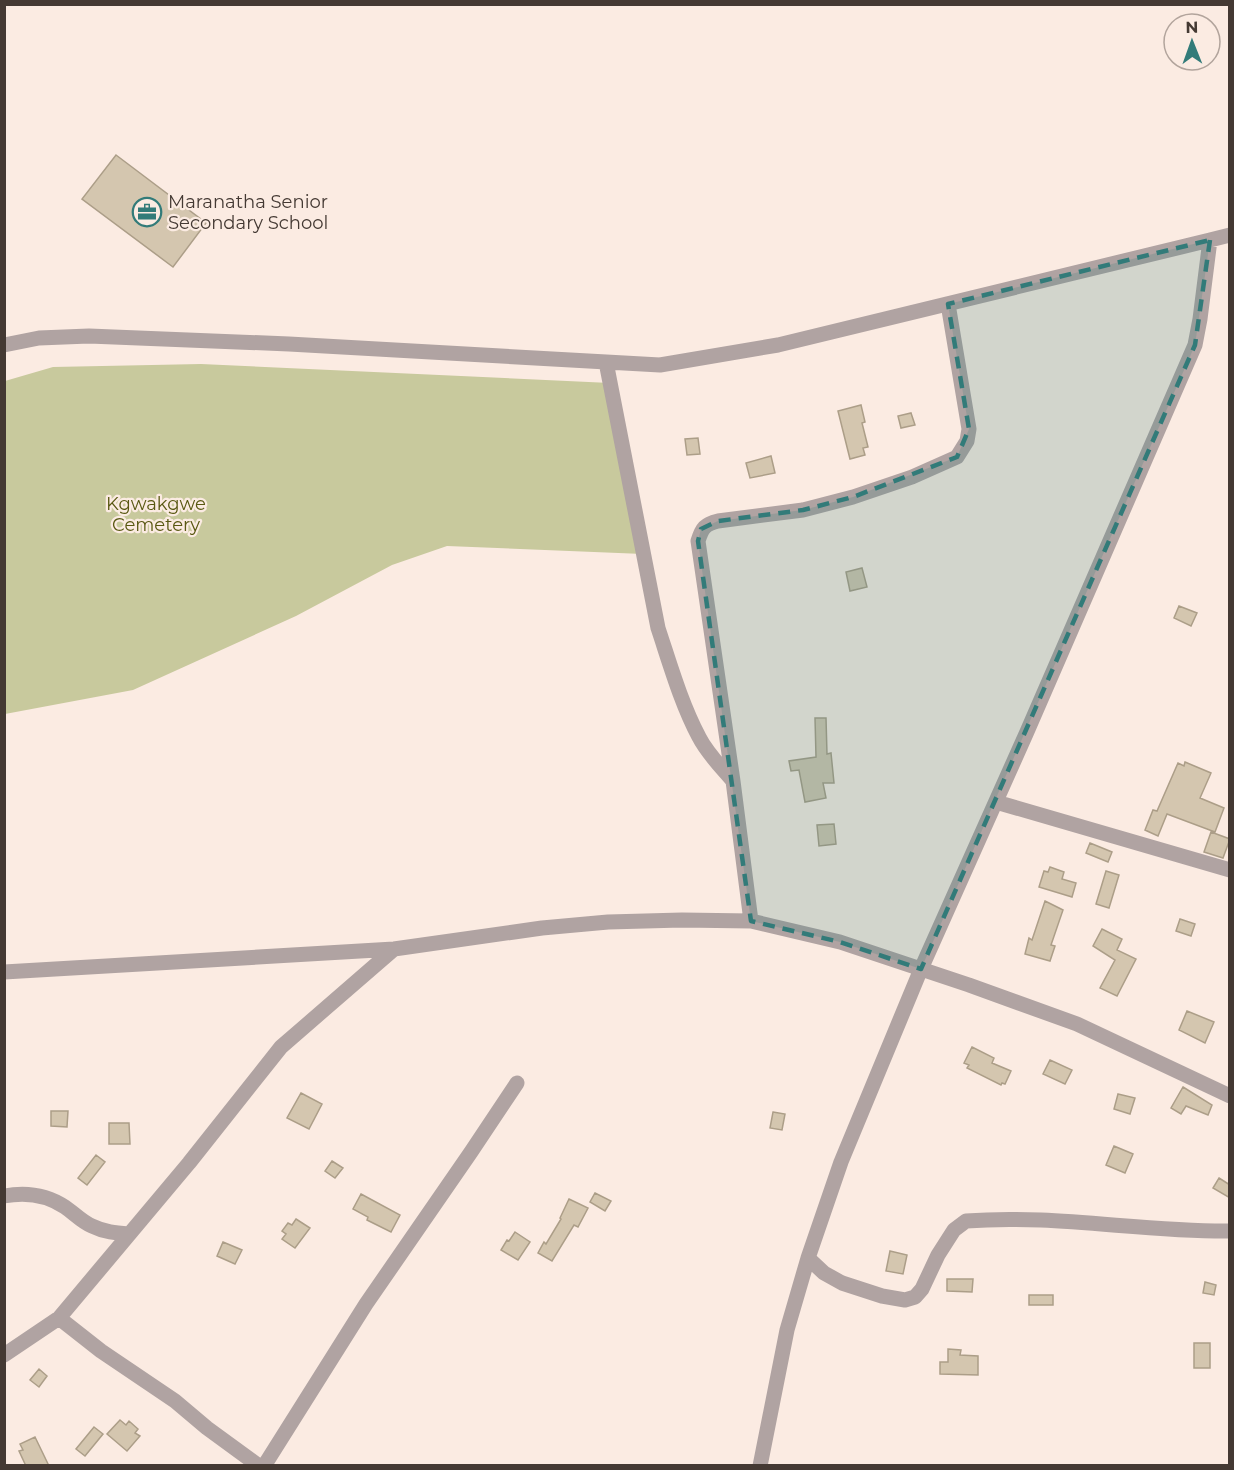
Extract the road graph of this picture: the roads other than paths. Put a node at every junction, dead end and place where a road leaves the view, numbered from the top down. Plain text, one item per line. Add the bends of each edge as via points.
1 (1230, 235) edge
2 (1210, 240) junction
3 (948, 304) junction
4 (4, 345) edge
5 (606, 362) junction
6 (733, 781) junction
7 (996, 802) junction
8 (1230, 870) edge
9 (751, 921) junction
10 (394, 949) junction
11 (921, 969) junction
12 (4, 972) edge
13 (517, 1083) dead end
14 (1230, 1096) edge
15 (4, 1196) edge
16 (1230, 1232) edge
17 (129, 1234) junction
18 (808, 1258) junction
19 (59, 1318) junction
20 (4, 1355) edge
21 (259, 1466) edge
22 (264, 1466) edge
23 (760, 1466) edge

1 - 2 street
2 - 3 street
2 - 7 street via 1195,345
3 - 5 street via 767,347 660,365
3 - 6 street via 969,429 957,457 853,498 803,510 708,523 701,529 698,541
4 - 5 street via 39,338 89,336
5 - 6 street via 658,628 699,737
6 - 9 street
7 - 8 street
7 - 11 street
9 - 10 street via 608,922
9 - 11 street via 840,942
10 - 12 street
10 - 17 street via 281,1047
11 - 14 street via 1077,1024
11 - 18 street via 841,1162
13 - 22 street via 366,1304
15 - 17 street via 44,1197 90,1226
16 - 18 street via 1058,1221 966,1221 954,1230 922,1289 905,1300 842,1283
17 - 19 street
18 - 23 street via 787,1330
19 - 20 street
19 - 21 street

